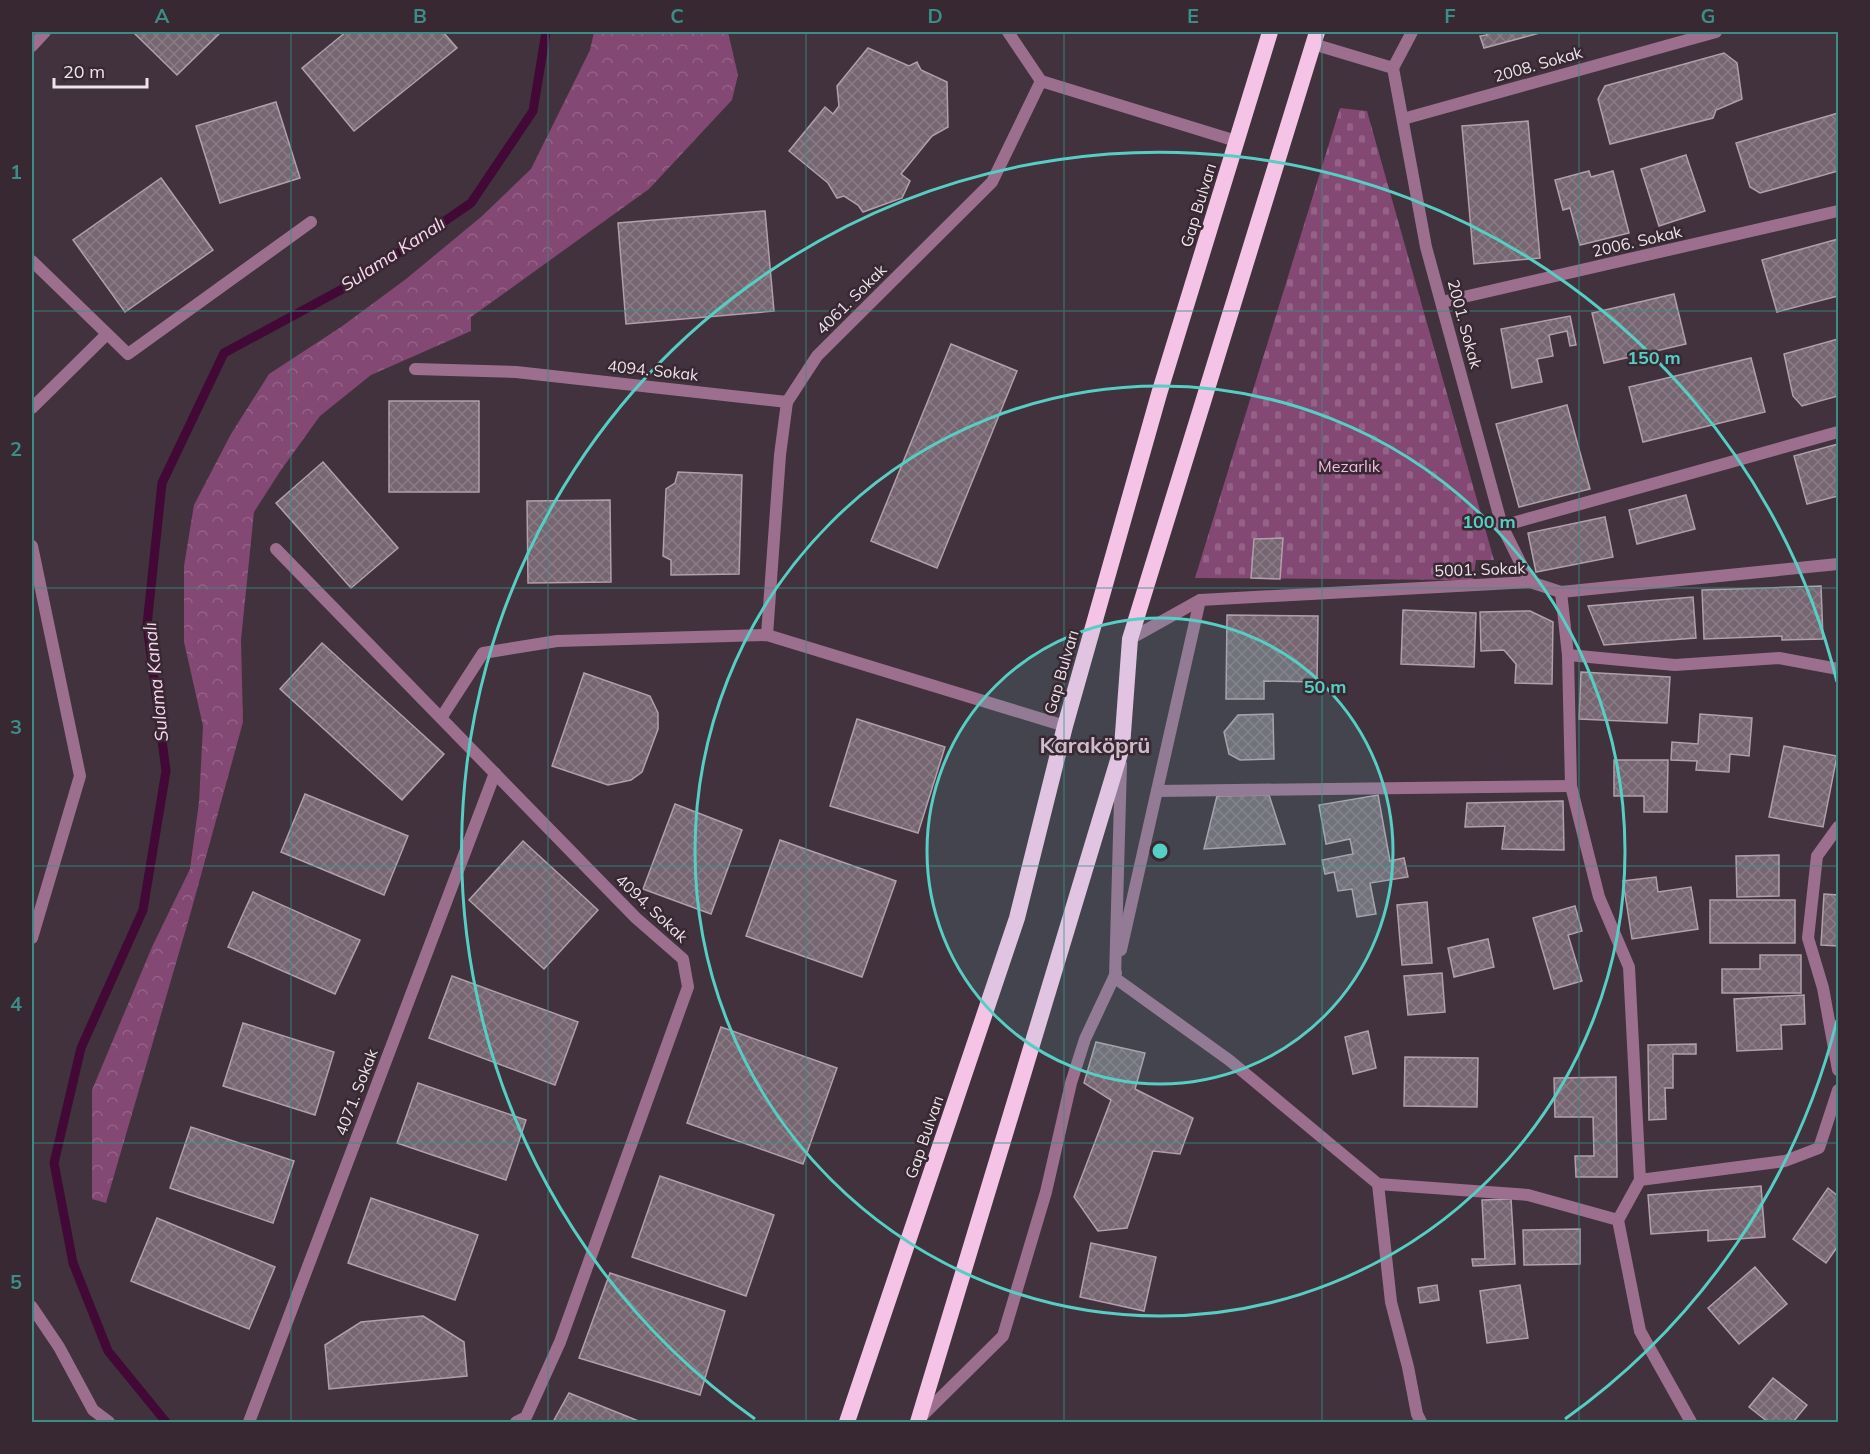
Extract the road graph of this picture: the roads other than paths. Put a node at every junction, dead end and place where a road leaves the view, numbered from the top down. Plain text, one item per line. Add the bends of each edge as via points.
1 (45, 32) edge
2 (1008, 32) edge
3 (1270, 32) edge
4 (1412, 32) edge
5 (1716, 32) edge
6 (1315, 38) edge
7 (32, 46) edge
8 (1393, 68) junction
9 (1041, 81) junction
10 (1403, 119) junction
11 (1236, 141) junction
12 (1839, 211) edge
13 (311, 222) dead end
14 (32, 261) edge
15 (1442, 303) junction
16 (107, 334) junction
17 (415, 369) dead end
18 (787, 402) junction
19 (32, 408) edge
20 (1839, 432) edge
21 (1502, 526) junction
22 (32, 546) edge
23 (276, 549) dead end
24 (1839, 564) edge
25 (1530, 582) junction
26 (1561, 592) junction
27 (1200, 600) junction
28 (767, 636) junction
29 (1130, 639) junction
30 (1568, 655) junction
31 (1839, 669) edge
32 (441, 718) junction
33 (1065, 726) junction
34 (1122, 747) junction
35 (495, 773) junction
36 (1571, 786) junction
37 (1157, 791) junction
38 (1839, 827) edge
39 (32, 938) edge
40 (1114, 978) junction
41 (1839, 1070) edge
42 (1839, 1090) edge
43 (1640, 1180) junction
44 (1378, 1184) junction
45 (1618, 1220) junction
46 (32, 1307) edge
47 (922, 1421) edge
48 (109, 1422) edge
49 (249, 1422) edge
50 (516, 1422) edge
51 (847, 1422) edge
52 (1421, 1422) edge
53 (1691, 1422) edge

1 - 7 street
2 - 9 street
3 - 11 highway, Gap Bulvarı
4 - 8 street
5 - 10 street, 2008. Sokak
6 - 8 street
6 - 29 highway
8 - 10 street, 2001. Sokak
9 - 11 street
9 - 18 street, 4061. Sokak via 992,182 817,356
10 - 15 street, 2001. Sokak via 1426,247
11 - 33 highway, Gap Bulvarı
12 - 15 street, 2006. Sokak
13 - 16 street via 128,354
14 - 16 street
15 - 21 street, 2001. Sokak
16 - 19 street
17 - 18 street, 4094. Sokak via 516,372
18 - 28 street, 4061. Sokak
20 - 21 street
21 - 25 street, 2001. Sokak
22 - 39 street via 80,776
23 - 32 street, 4094. Sokak
24 - 26 street, 5001. Sokak
25 - 26 street, 5001. Sokak
25 - 27 street, 5001. Sokak
26 - 30 street
27 - 29 street, 5001. Sokak
27 - 37 street
28 - 32 street via 557,641 483,652
28 - 33 street
29 - 34 highway
30 - 31 street via 1675,665 1779,658
30 - 36 street
32 - 35 street, 4094. Sokak
33 - 51 highway, Gap Bulvarı via 1017,918
34 - 40 street
34 - 47 highway
35 - 49 street, 4071. Sokak
35 - 50 street, 4094. Sokak via 636,918 682,959 688,987 560,1342 526,1417
36 - 37 street
36 - 43 street via 1599,897 1629,968
37 - 40 street
38 - 41 street via 1817,856 1808,938 1823,988
40 - 44 street via 1228,1060
40 - 47 street via 1085,1039 1071,1083 1046,1192 1003,1336
42 - 43 street via 1819,1148 1785,1161
43 - 45 street
44 - 45 street via 1528,1195
44 - 52 street via 1391,1302
45 - 53 street via 1640,1331
46 - 48 street via 93,1410

